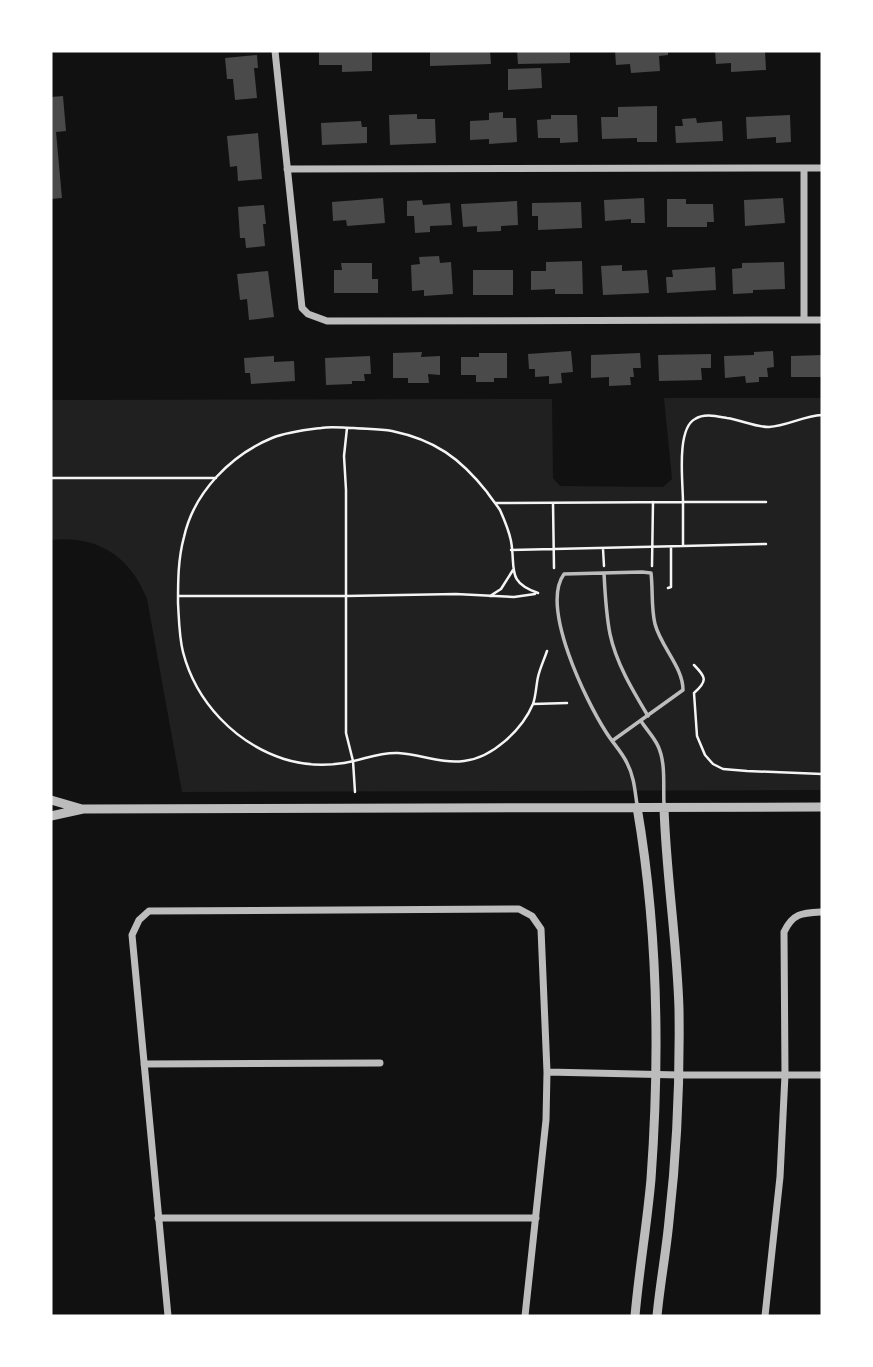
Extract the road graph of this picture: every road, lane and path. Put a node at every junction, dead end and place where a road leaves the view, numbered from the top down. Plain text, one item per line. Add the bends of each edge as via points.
1 (275, 51) edge
2 (804, 168) junction
3 (822, 168) edge
4 (287, 169) junction
5 (804, 320) junction
6 (822, 320) edge
7 (822, 415) edge
8 (347, 428) junction
9 (51, 478) edge
10 (216, 478) junction
11 (653, 502) junction
12 (683, 502) junction
13 (766, 502) dead end
14 (495, 503) junction
15 (552, 503) junction
16 (766, 544) dead end
17 (683, 546) junction
18 (671, 547) junction
19 (653, 548) junction
20 (553, 549) junction
21 (603, 549) junction
22 (511, 550) junction
23 (554, 568) dead end
24 (513, 570) junction
25 (604, 572) junction
26 (652, 573) junction
27 (668, 588) dead end
28 (346, 596) junction
29 (490, 596) junction
30 (178, 597) junction
31 (547, 651) dead end
32 (694, 665) dead end
33 (566, 703) dead end
34 (533, 704) junction
35 (648, 716) junction
36 (641, 722) junction
37 (612, 741) junction
38 (353, 761) junction
39 (822, 774) edge
40 (355, 792) dead end
41 (51, 800) edge
42 (637, 807) junction
43 (664, 807) junction
44 (822, 807) edge
45 (83, 809) junction
46 (51, 816) edge
47 (822, 912) edge
48 (380, 1063) dead end
49 (144, 1064) junction
50 (547, 1072) junction
51 (656, 1075) junction
52 (679, 1075) junction
53 (785, 1075) junction
54 (822, 1075) edge
55 (158, 1218) junction
56 (537, 1218) junction
57 (168, 1316) edge
58 (525, 1316) edge
59 (635, 1316) edge
60 (657, 1316) edge
61 (765, 1316) edge

1 - 4 street
2 - 3 street
2 - 4 street
2 - 5 street
4 - 5 street via 302,308 327,321
5 - 6 street
7 - 12 path via 767,427 715,416 692,420 683,439
8 - 10 path via 324,427 273,438 234,460
8 - 14 path via 389,430 431,443 456,458
8 - 28 path
9 - 10 path
10 - 30 path via 203,494 184,535
11 - 12 path
11 - 15 path
11 - 19 path
12 - 13 path
12 - 17 path
14 - 15 path
14 - 22 path
15 - 20 path
16 - 17 path
17 - 18 path
18 - 19 path
18 - 27 path
19 - 21 path
19 - 26 path
20 - 21 path
20 - 22 path
20 - 23 path
21 - 25 path
22 - 24 path
24 - 29 path via 501,589
24 - 29 path via 524,588 538,593
25 - 26 lane
25 - 35 lane via 611,637
25 - 37 lane via 564,574 557,589 569,658
26 - 35 lane via 655,624 683,680 683,690
28 - 29 path
28 - 30 path
28 - 38 path via 346,733
30 - 38 path via 179,631 188,668 206,702 233,731 287,760
31 - 34 path
32 - 39 path via 704,681 694,693 697,736 713,764 723,769
33 - 34 path
34 - 38 path via 512,734 483,757 449,761 396,753
35 - 36 lane
36 - 37 lane
36 - 43 lane via 660,753
37 - 42 lane via 632,774
38 - 40 path
41 - 45 street
42 - 43 street
42 - 45 street
42 - 51 street via 651,929
43 - 44 street
43 - 52 street
45 - 46 street
47 - 53 street via 804,912 790,920 784,932
48 - 49 street
49 - 50 street via 132,935 149,911 519,909 532,916 541,929
49 - 55 street
50 - 51 street
50 - 56 street
51 - 52 street
51 - 59 street via 651,1181
52 - 53 street
52 - 60 street
53 - 54 street
53 - 61 street
55 - 56 street
55 - 57 street
56 - 58 street

